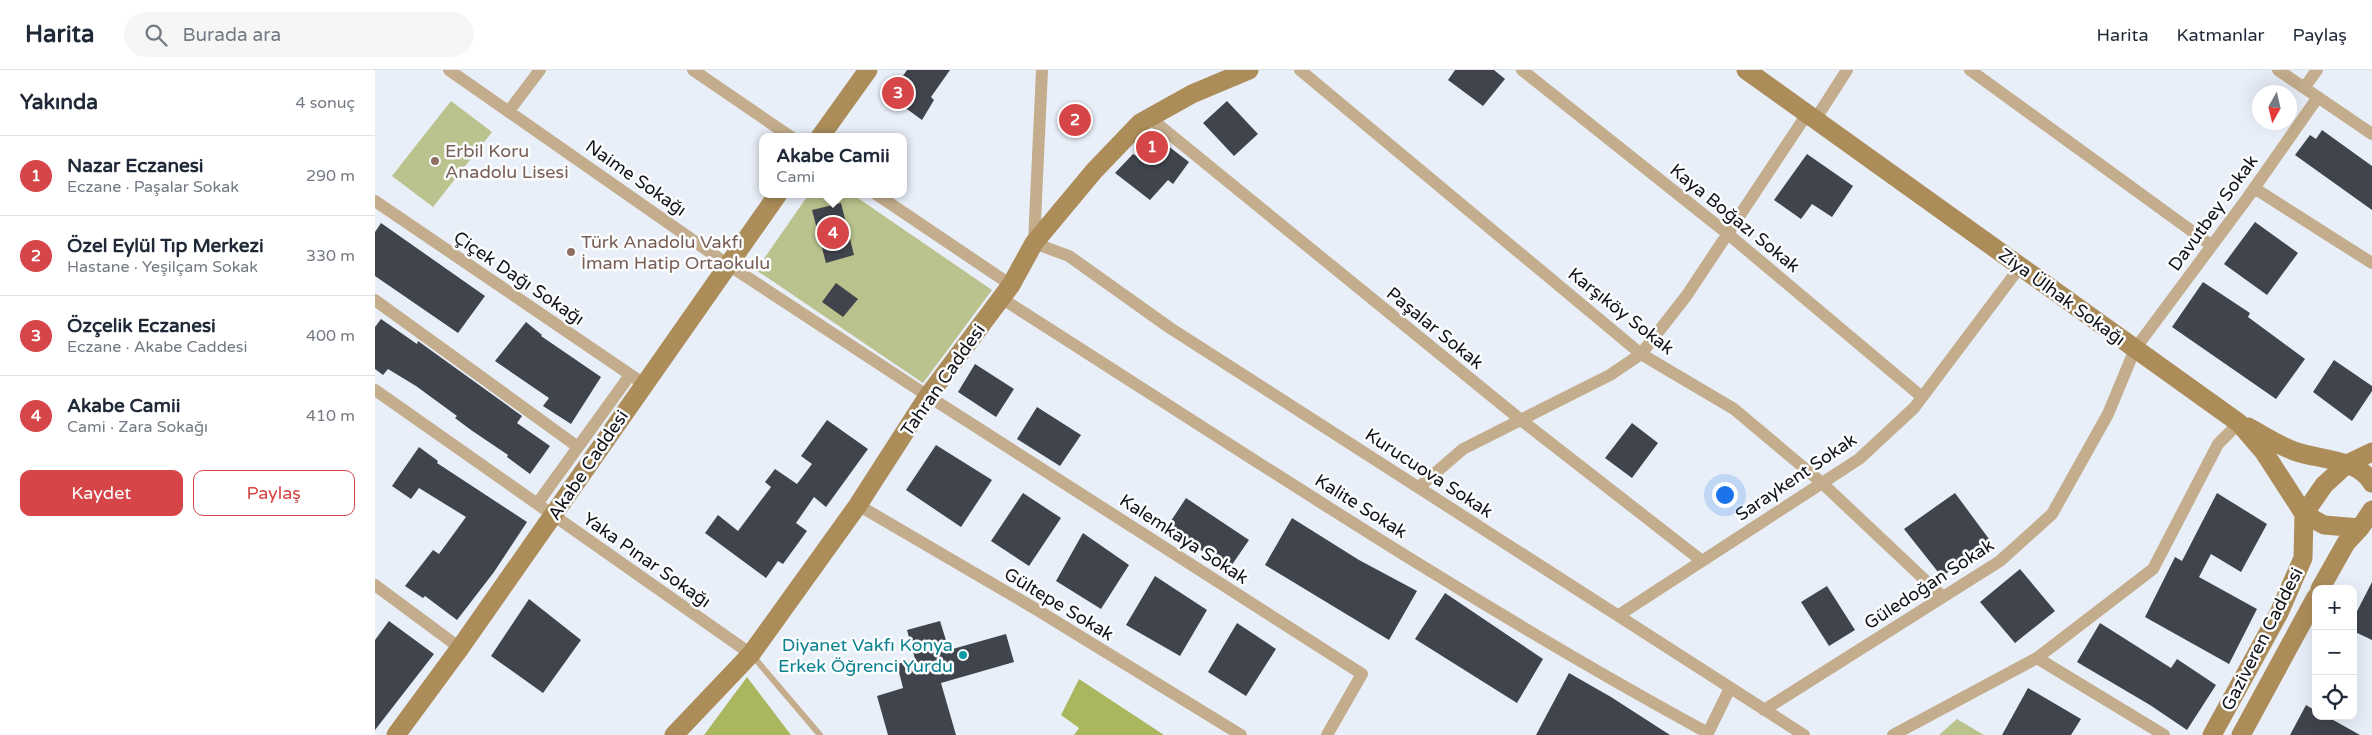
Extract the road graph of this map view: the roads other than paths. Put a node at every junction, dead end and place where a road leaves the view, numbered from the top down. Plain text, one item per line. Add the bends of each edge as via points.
1 (449, 70) edge
2 (539, 70) edge
3 (693, 70) edge
4 (868, 70) edge
5 (1042, 70) edge
6 (1249, 70) edge
7 (1300, 70) edge
8 (1522, 70) edge
9 (1746, 70) edge
10 (1847, 70) edge
11 (1970, 70) edge
12 (2278, 70) edge
13 (2317, 70) edge
14 (2304, 88) junction
15 (2318, 97) junction
16 (509, 111) junction
17 (1811, 117) junction
18 (1150, 118) junction
19 (785, 133) edge
20 (823, 133) edge
21 (2372, 134) edge
22 (2254, 188) junction
23 (775, 198) edge
24 (881, 198) edge
25 (375, 201) edge
26 (1728, 234) junction
27 (1034, 243) junction
28 (2211, 245) junction
29 (727, 264) junction
30 (2372, 264) edge
31 (2020, 267) junction
32 (1006, 291) junction
33 (375, 300) edge
34 (2135, 349) junction
35 (1641, 354) junction
36 (637, 379) junction
37 (375, 390) edge
38 (929, 396) junction
39 (1922, 397) junction
40 (1521, 420) junction
41 (2239, 422) junction
42 (578, 447) junction
43 (2372, 452) edge
44 (2347, 464) junction
45 (1822, 483) junction
46 (2372, 483) edge
47 (1419, 487) junction
48 (537, 504) junction
49 (858, 505) junction
50 (2372, 510) edge
51 (2304, 514) junction
52 (553, 516) junction
53 (2360, 528) junction
54 (1702, 560) junction
55 (375, 585) edge
56 (2322, 585) edge
57 (1943, 597) junction
58 (2312, 604) edge
59 (1619, 615) junction
60 (460, 648) junction
61 (751, 654) junction
62 (2037, 658) junction
63 (1730, 688) junction
64 (1764, 710) junction
65 (1708, 734) edge
66 (396, 735) edge
67 (674, 735) edge
68 (820, 735) edge
69 (1241, 735) edge
70 (1327, 735) edge
71 (1804, 735) edge
72 (1893, 735) edge
73 (2164, 735) edge
74 (2212, 735) edge
75 (2241, 735) edge

1 - 16 street, Naime Sokağı
2 - 16 street
3 - 19 street
4 - 20 street
5 - 27 street
6 - 18 street, Tahran Caddesi via 1192,94
7 - 35 street, Karşıköy Sokak
8 - 26 street, Kaya Boğazı Sokak
9 - 17 street, Ziya Ülhak Sokağı
10 - 17 street
11 - 28 street
12 - 14 street
13 - 14 street
14 - 15 street
15 - 21 street
15 - 22 street, Davutbey Sokak
16 - 29 street, Naime Sokağı
17 - 26 street
17 - 31 street, Ziya Ülhak Sokağı
18 - 27 street, Tahran Caddesi via 1093,171
18 - 40 street, Paşalar Sokak
22 - 28 street, Davutbey Sokak
22 - 30 street
23 - 29 street, Akabe Caddesi
24 - 32 street, Kalite Sokak
25 - 36 street, Çiçek Dağı Sokağı
26 - 35 street via 1687,296
26 - 39 street, Kaya Boğazı Sokak
27 - 32 street, Tahran Caddesi
27 - 47 street, Kurucuova Sokak via 1069,256 1170,328
28 - 34 street, Davutbey Sokak
29 - 36 street, Akabe Caddesi
29 - 38 street, Naime Sokağı
31 - 34 street, Ziya Ülhak Sokağı
31 - 39 street, Saraykent Sokak
32 - 38 street, Tahran Caddesi
32 - 65 street, Kalite Sokak via 1455,586
33 - 42 street
34 - 41 street, Ziya Ülhak Sokağı
34 - 57 street, Güledoğan Sokak via 2109,414 2052,514 2000,561
35 - 40 street via 1610,375
35 - 45 street, Karşıköy Sokak via 1734,409
36 - 42 street
36 - 52 street, Akabe Caddesi
37 - 48 street, Yaka Pınar Sokağı
38 - 49 street, Tahran Caddesi
38 - 70 street, Kalemkaya Sokak via 1362,674
39 - 45 street, Saraykent Sokak via 1859,459
40 - 47 street via 1463,449
40 - 54 street, Paşalar Sokak
41 - 44 street via 2293,451
41 - 51 street, Ziya Ülhak Sokağı via 2264,452
41 - 62 street via 2218,444 2153,569
42 - 48 street
43 - 44 street
44 - 46 street
44 - 51 street via 2324,485
45 - 54 street, Saraykent Sokak
45 - 57 street, Karşıköy Sokak
47 - 59 street, Kurucuova Sokak
48 - 52 street, Yaka Pınar Sokağı
49 - 61 street, Tahran Caddesi
49 - 69 street, Gültepe Sokak
50 - 53 street, Gaziveren Caddesi
51 - 53 street via 2324,525
51 - 74 street, Gaziveren Caddesi via 2303,558 2279,613
52 - 60 street, Akabe Caddesi
52 - 61 street, Yaka Pınar Sokağı
53 - 56 street, Gaziveren Caddesi via 2346,543
54 - 59 street, Saraykent Sokak
55 - 60 street
57 - 64 street, Güledoğan Sokak
58 - 75 street, Gaziveren Caddesi
59 - 63 street, Kurucuova Sokak
60 - 66 street, Akabe Caddesi
61 - 67 street, Tahran Caddesi
61 - 68 lane
62 - 72 street
62 - 73 street
63 - 64 street, Kurucuova Sokak
63 - 65 street
64 - 71 street, Kurucuova Sokak

